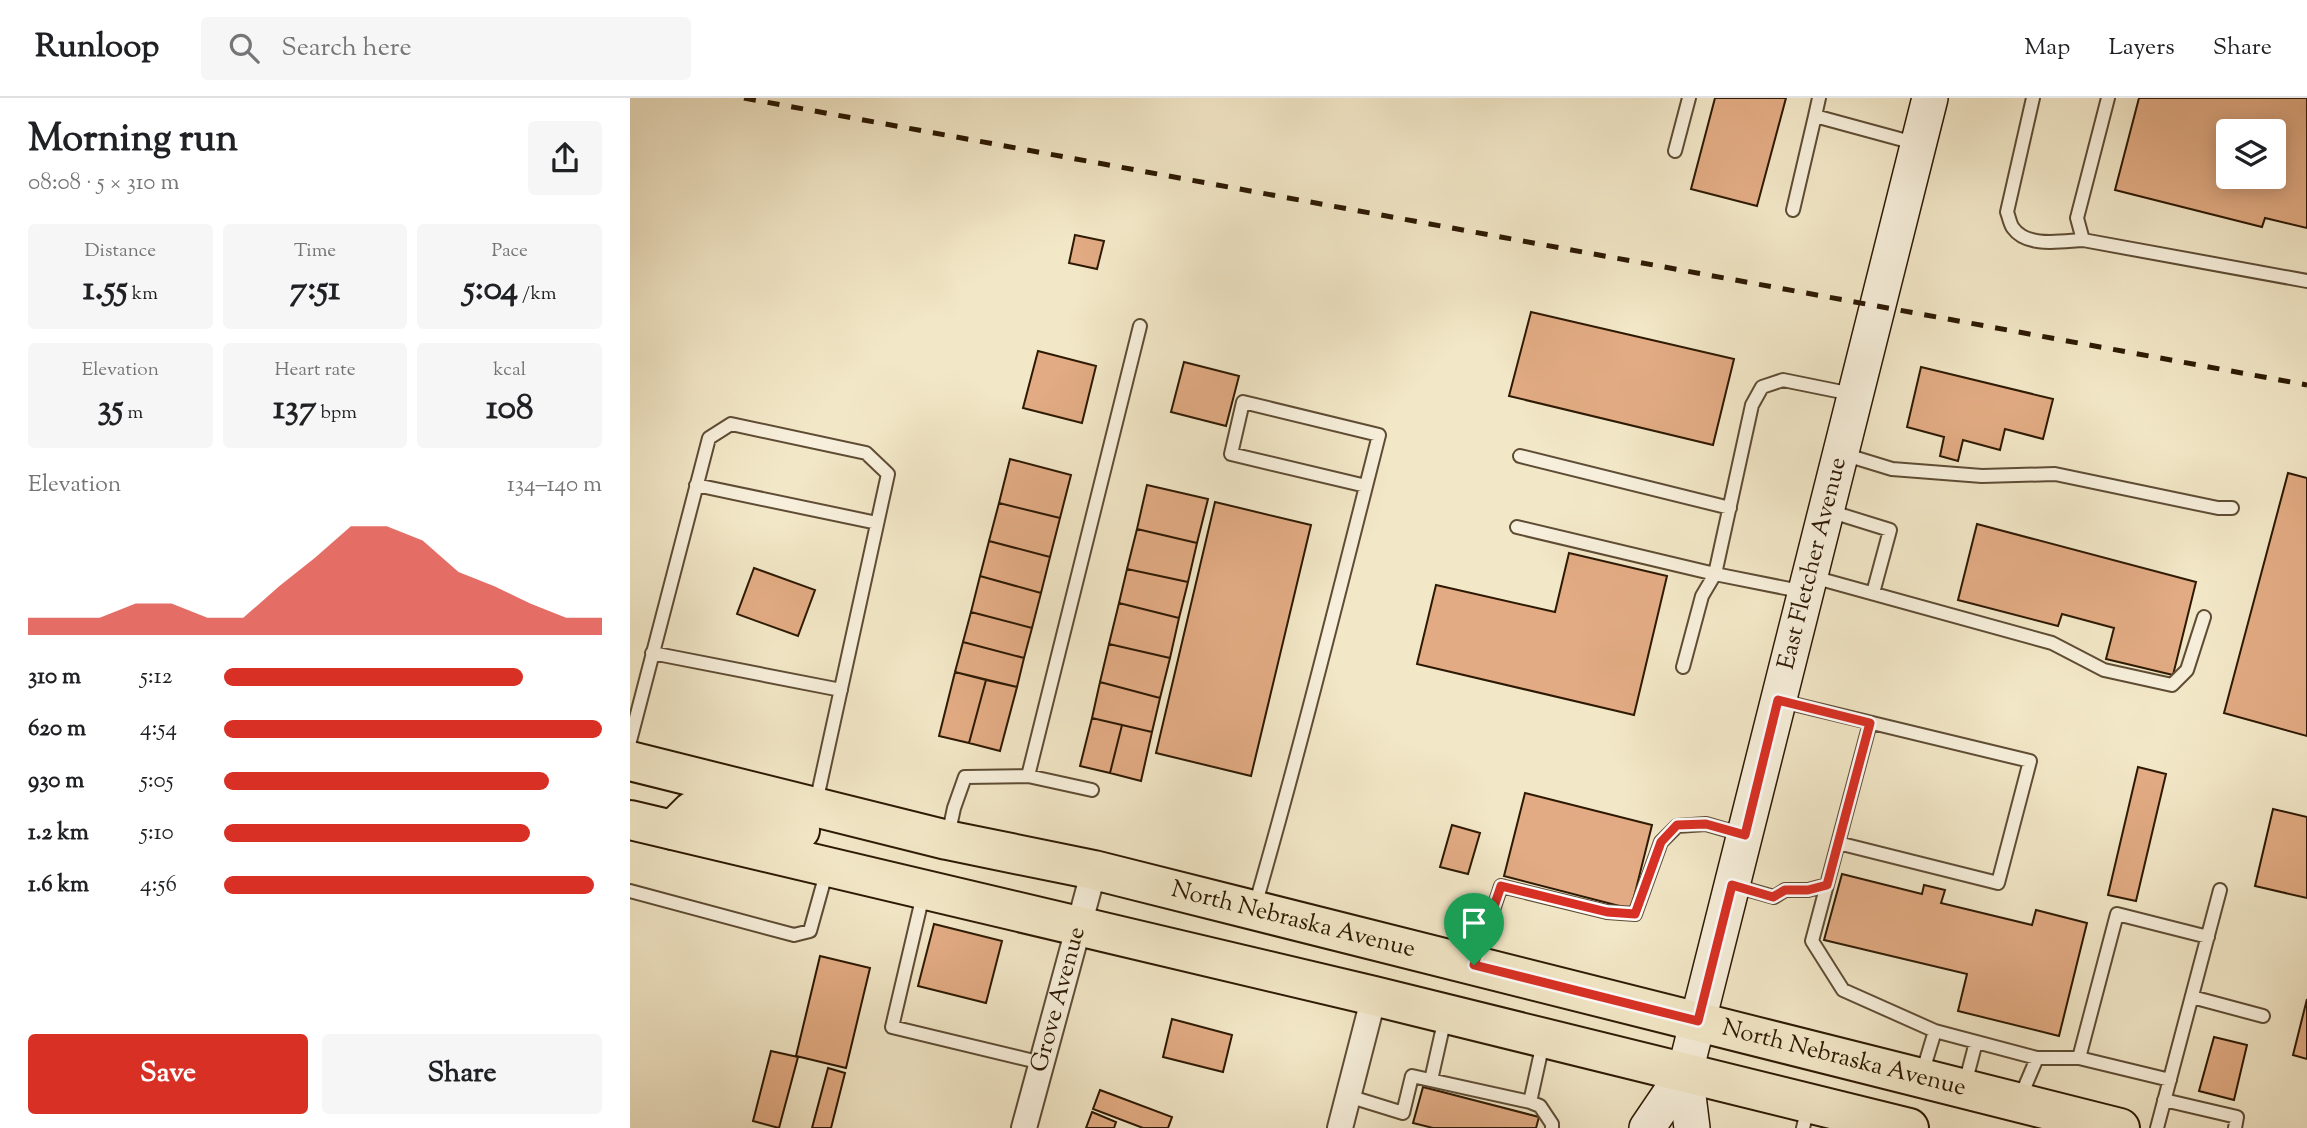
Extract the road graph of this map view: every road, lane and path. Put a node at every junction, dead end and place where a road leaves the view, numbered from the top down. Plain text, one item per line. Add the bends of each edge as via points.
1 (1689, 98) edge
2 (1819, 98) edge
3 (1930, 98) edge
4 (2033, 98) edge
5 (2108, 98) edge
6 (1815, 116) junction
7 (1918, 144) junction
8 (1675, 151) dead end
9 (1793, 210) dead end
10 (2083, 240) junction
11 (2307, 281) edge
12 (1140, 326) dead end
13 (1854, 394) junction
14 (1839, 453) junction
15 (1520, 456) dead end
16 (696, 485) junction
17 (1366, 486) junction
18 (1730, 508) junction
19 (2232, 508) dead end
20 (1826, 509) junction
21 (877, 523) junction
22 (1517, 527) dead end
23 (1715, 574) junction
24 (1807, 584) junction
25 (1873, 593) junction
26 (2204, 617) dead end
27 (652, 653) junction
28 (1683, 667) dead end
29 (841, 690) junction
30 (1778, 700) junction
31 (1870, 723) junction
32 (630, 741) edge
33 (630, 761) edge
34 (1028, 776) junction
35 (1092, 789) dead end
36 (815, 807) junction
37 (630, 820) edge
38 (673, 830) junction
39 (1745, 835) junction
40 (947, 840) junction
41 (1838, 843) junction
42 (828, 867) junction
43 (1094, 870) junction
44 (1732, 885) junction
45 (1827, 885) junction
46 (925, 889) junction
47 (2220, 890) dead end
48 (630, 891) edge
49 (1254, 910) junction
50 (1079, 925) junction
51 (2208, 937) junction
52 (1474, 965) junction
53 (1374, 996) junction
54 (2192, 997) junction
55 (1446, 1014) junction
56 (2263, 1016) dead end
57 (1698, 1021) junction
58 (1935, 1031) junction
59 (1544, 1038) junction
60 (1976, 1042) junction
61 (2037, 1058) junction
62 (2079, 1058) junction
63 (1042, 1063) junction
64 (1685, 1072) junction
65 (1921, 1077) junction
66 (1431, 1080) junction
67 (2170, 1080) junction
68 (1965, 1088) junction
69 (1348, 1096) junction
70 (2164, 1100) junction
71 (1530, 1102) junction
72 (2019, 1102) junction
73 (1806, 1116) edge
74 (1886, 1125) edge
75 (1024, 1128) edge
76 (1340, 1128) edge
77 (1552, 1128) edge
78 (1647, 1128) edge
79 (1692, 1128) edge
80 (2120, 1128) edge
81 (2157, 1128) edge
82 (2235, 1128) edge

1 - 8 lane
2 - 6 lane
3 - 7 main road, East Fletcher Avenue
4 - 10 lane via 2007,212 2013,228 2024,238
5 - 10 lane via 2077,218
6 - 7 lane
6 - 9 lane
7 - 13 main road, East Fletcher Avenue
10 - 11 lane
12 - 34 lane
13 - 14 main road, East Fletcher Avenue
13 - 18 lane via 1783,380 1762,387 1752,405
14 - 19 lane via 1892,469 1982,476 2055,474
14 - 20 main road, East Fletcher Avenue
15 - 18 lane
16 - 21 lane
16 - 21 lane via 709,438 731,425 744,427 866,453 888,474
16 - 27 lane
17 - 17 lane via 1231,454 1243,402 1379,435
17 - 49 lane
18 - 23 lane
20 - 24 main road, East Fletcher Avenue
20 - 25 lane via 1890,530
21 - 29 lane
22 - 23 lane
23 - 24 lane
23 - 28 lane via 1702,596
24 - 25 lane
24 - 30 main road, East Fletcher Avenue
25 - 26 lane via 2052,643 2104,670 2172,685 2187,670
27 - 29 lane
27 - 32 lane
29 - 36 lane
30 - 31 lane
30 - 39 main road, East Fletcher Avenue
31 - 41 lane
31 - 41 lane via 2030,761 1998,883
33 - 36 main road, North Nebraska Avenue
34 - 35 lane
34 - 40 lane via 965,777
36 - 40 main road, North Nebraska Avenue
37 - 38 main road
38 - 40 main road via 692,811 702,808 887,844
38 - 42 main road
39 - 44 main road, East Fletcher Avenue
39 - 52 lane via 1706,824 1677,825 1661,842 1635,914 1607,912 1501,886
40 - 43 main road, North Nebraska Avenue
41 - 45 lane
42 - 46 main road
42 - 48 lane via 810,931 794,935
43 - 49 main road, North Nebraska Avenue
43 - 50 street, Grove Avenue
44 - 45 lane via 1773,897 1785,890
44 - 57 main road, East Fletcher Avenue
45 - 58 lane via 1812,941 1843,990
46 - 50 main road
46 - 63 lane via 892,1027
47 - 51 lane
49 - 52 main road, North Nebraska Avenue
50 - 53 main road
50 - 63 street, Grove Avenue
51 - 54 lane
51 - 62 lane via 2117,914
52 - 57 main road, North Nebraska Avenue
53 - 55 main road
53 - 69 street
54 - 56 lane
54 - 67 lane
55 - 59 main road
55 - 66 lane
57 - 64 main road, East Fletcher Avenue
57 - 65 main road, North Nebraska Avenue
58 - 60 lane
58 - 65 lane
59 - 64 main road
59 - 71 lane
60 - 61 lane
60 - 68 lane
61 - 62 lane
61 - 72 lane
62 - 67 lane
63 - 75 street, Grove Avenue
64 - 73 main road
64 - 78 main road, East Fletcher Avenue
64 - 79 main road, East Fletcher Avenue
65 - 68 main road, North Nebraska Avenue
66 - 69 lane via 1412,1076 1403,1113
66 - 71 lane
67 - 70 lane
68 - 72 main road, North Nebraska Avenue
69 - 76 street
70 - 81 lane
70 - 82 lane via 2237,1117
71 - 77 lane via 1540,1106
72 - 80 main road, North Nebraska Avenue
73 - 74 main road

